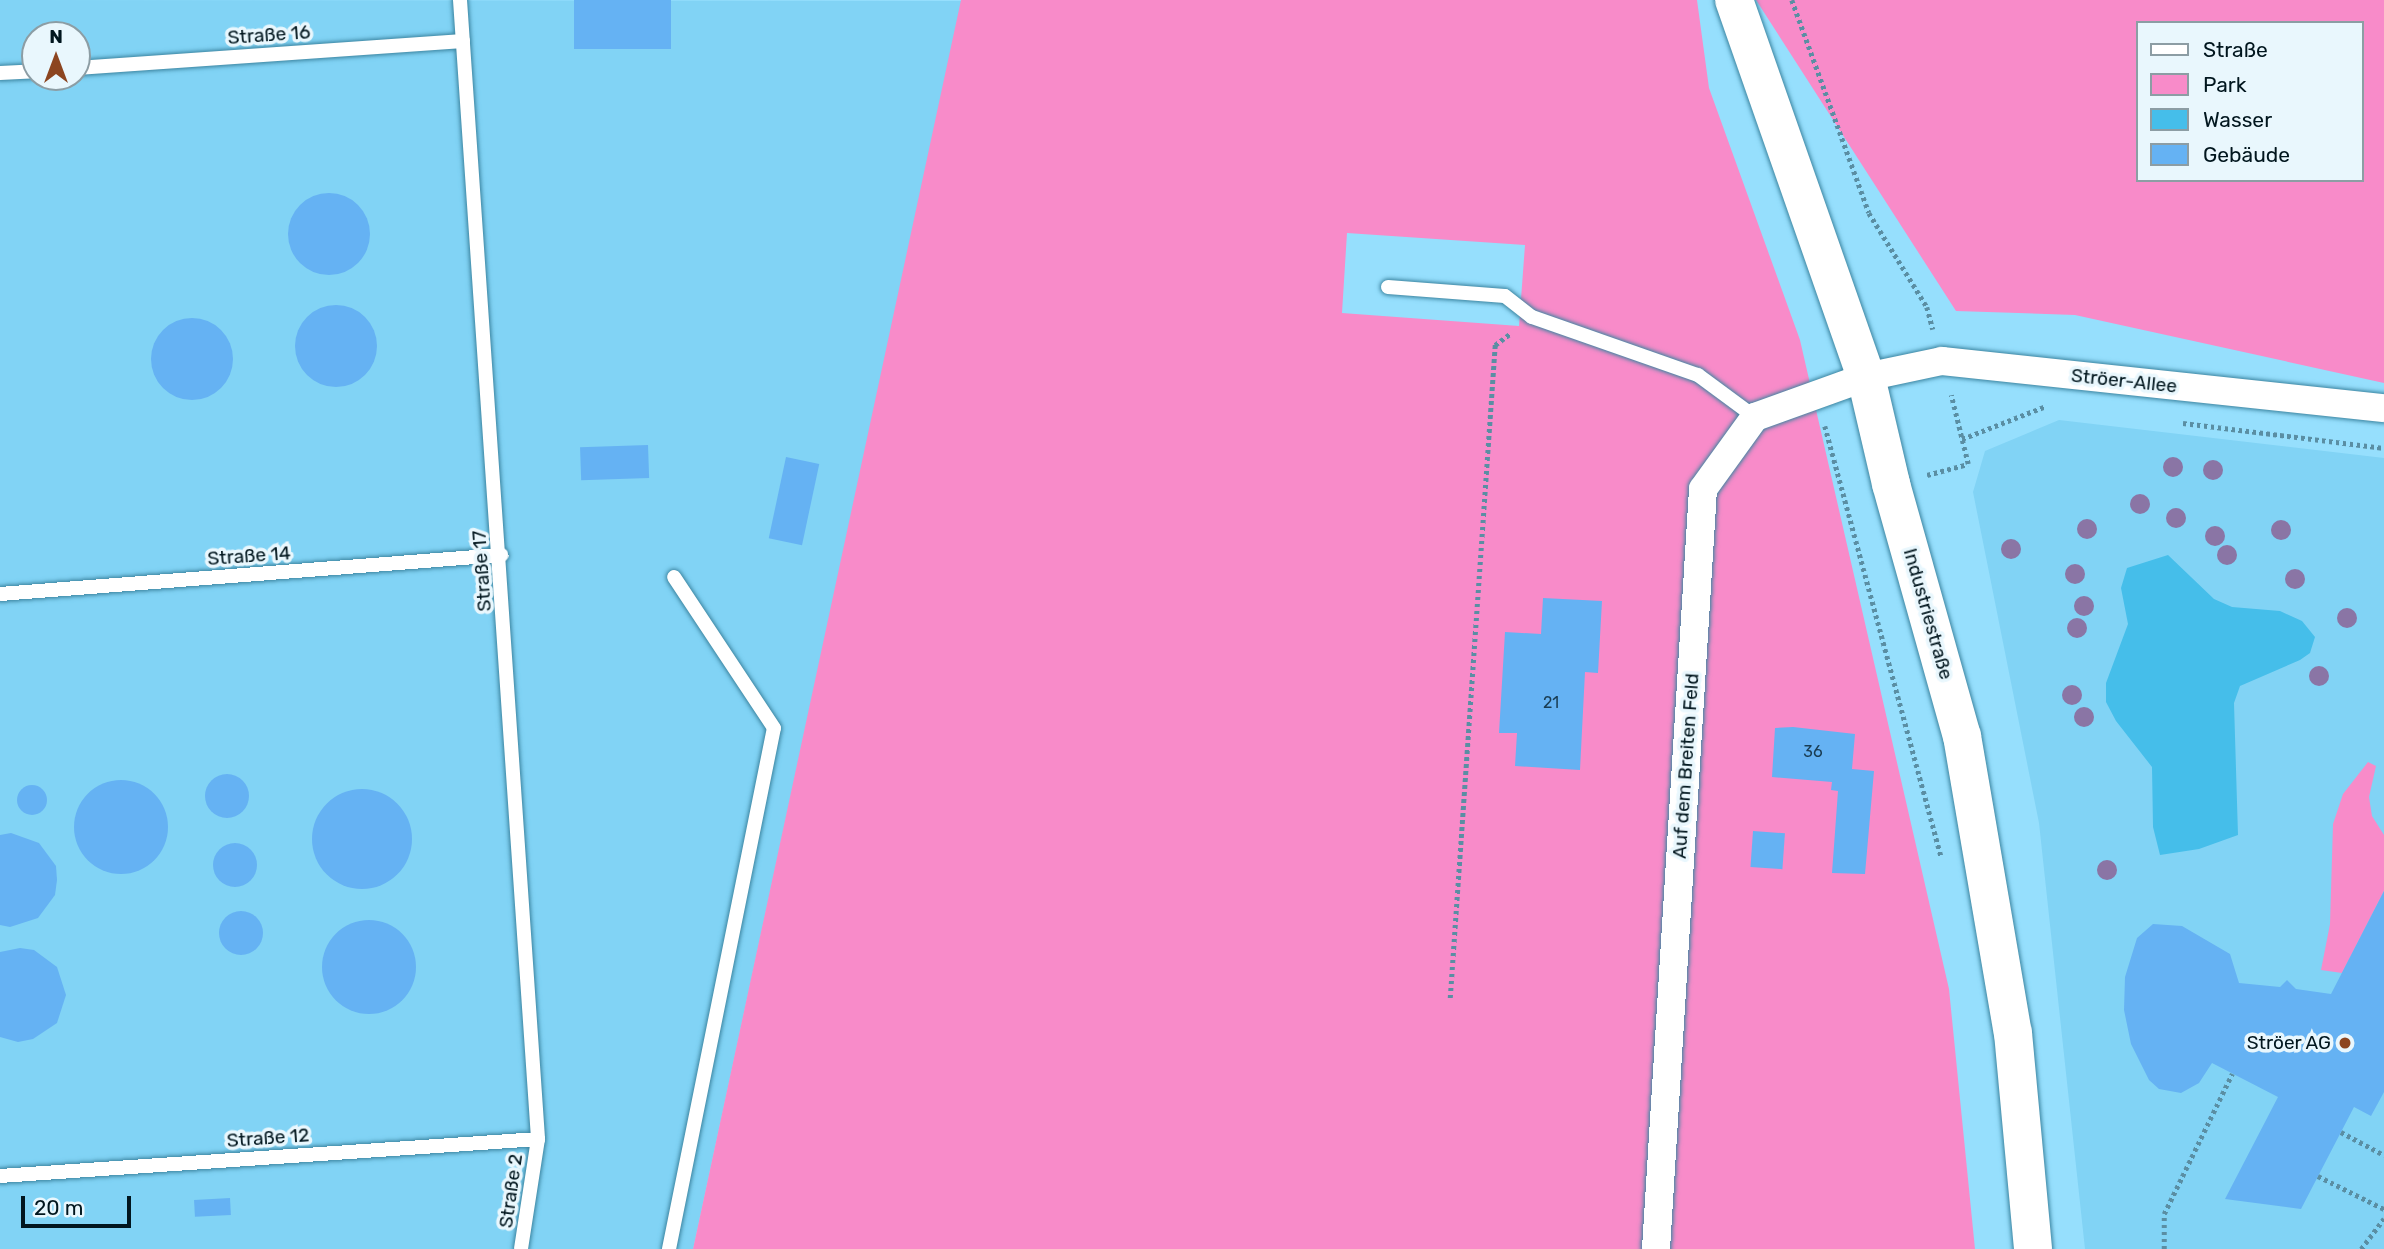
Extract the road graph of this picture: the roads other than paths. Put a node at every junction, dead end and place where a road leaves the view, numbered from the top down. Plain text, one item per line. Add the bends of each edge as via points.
1 (460, 0) edge
2 (1734, 0) edge
3 (463, 41) junction
4 (91, 67) edge
5 (21, 72) edge
6 (0, 73) edge
7 (1388, 287) dead end
8 (1866, 377) junction
9 (2384, 408) edge
10 (1755, 417) junction
11 (501, 555) junction
12 (674, 577) dead end
13 (0, 594) edge
14 (538, 1139) junction
15 (0, 1176) edge
16 (521, 1249) edge
17 (669, 1249) edge
18 (1656, 1249) edge
19 (2033, 1249) edge

1 - 3 lane, Straße 17
2 - 8 main road, Industriestraße
3 - 4 lane, Straße 16
3 - 11 lane, Straße 17
5 - 6 lane
7 - 10 lane via 1505,296 1532,317 1698,374
8 - 9 street, Ströer-Allee via 1942,361
8 - 10 street
8 - 19 main road, Industriestraße via 1962,736 2013,1033
10 - 18 street, Auf dem Breiten Feld via 1703,489
11 - 13 lane, Straße 14
11 - 14 lane, Straße 17
12 - 17 lane via 774,728
14 - 15 lane, Straße 12
14 - 16 lane, Straße 2

